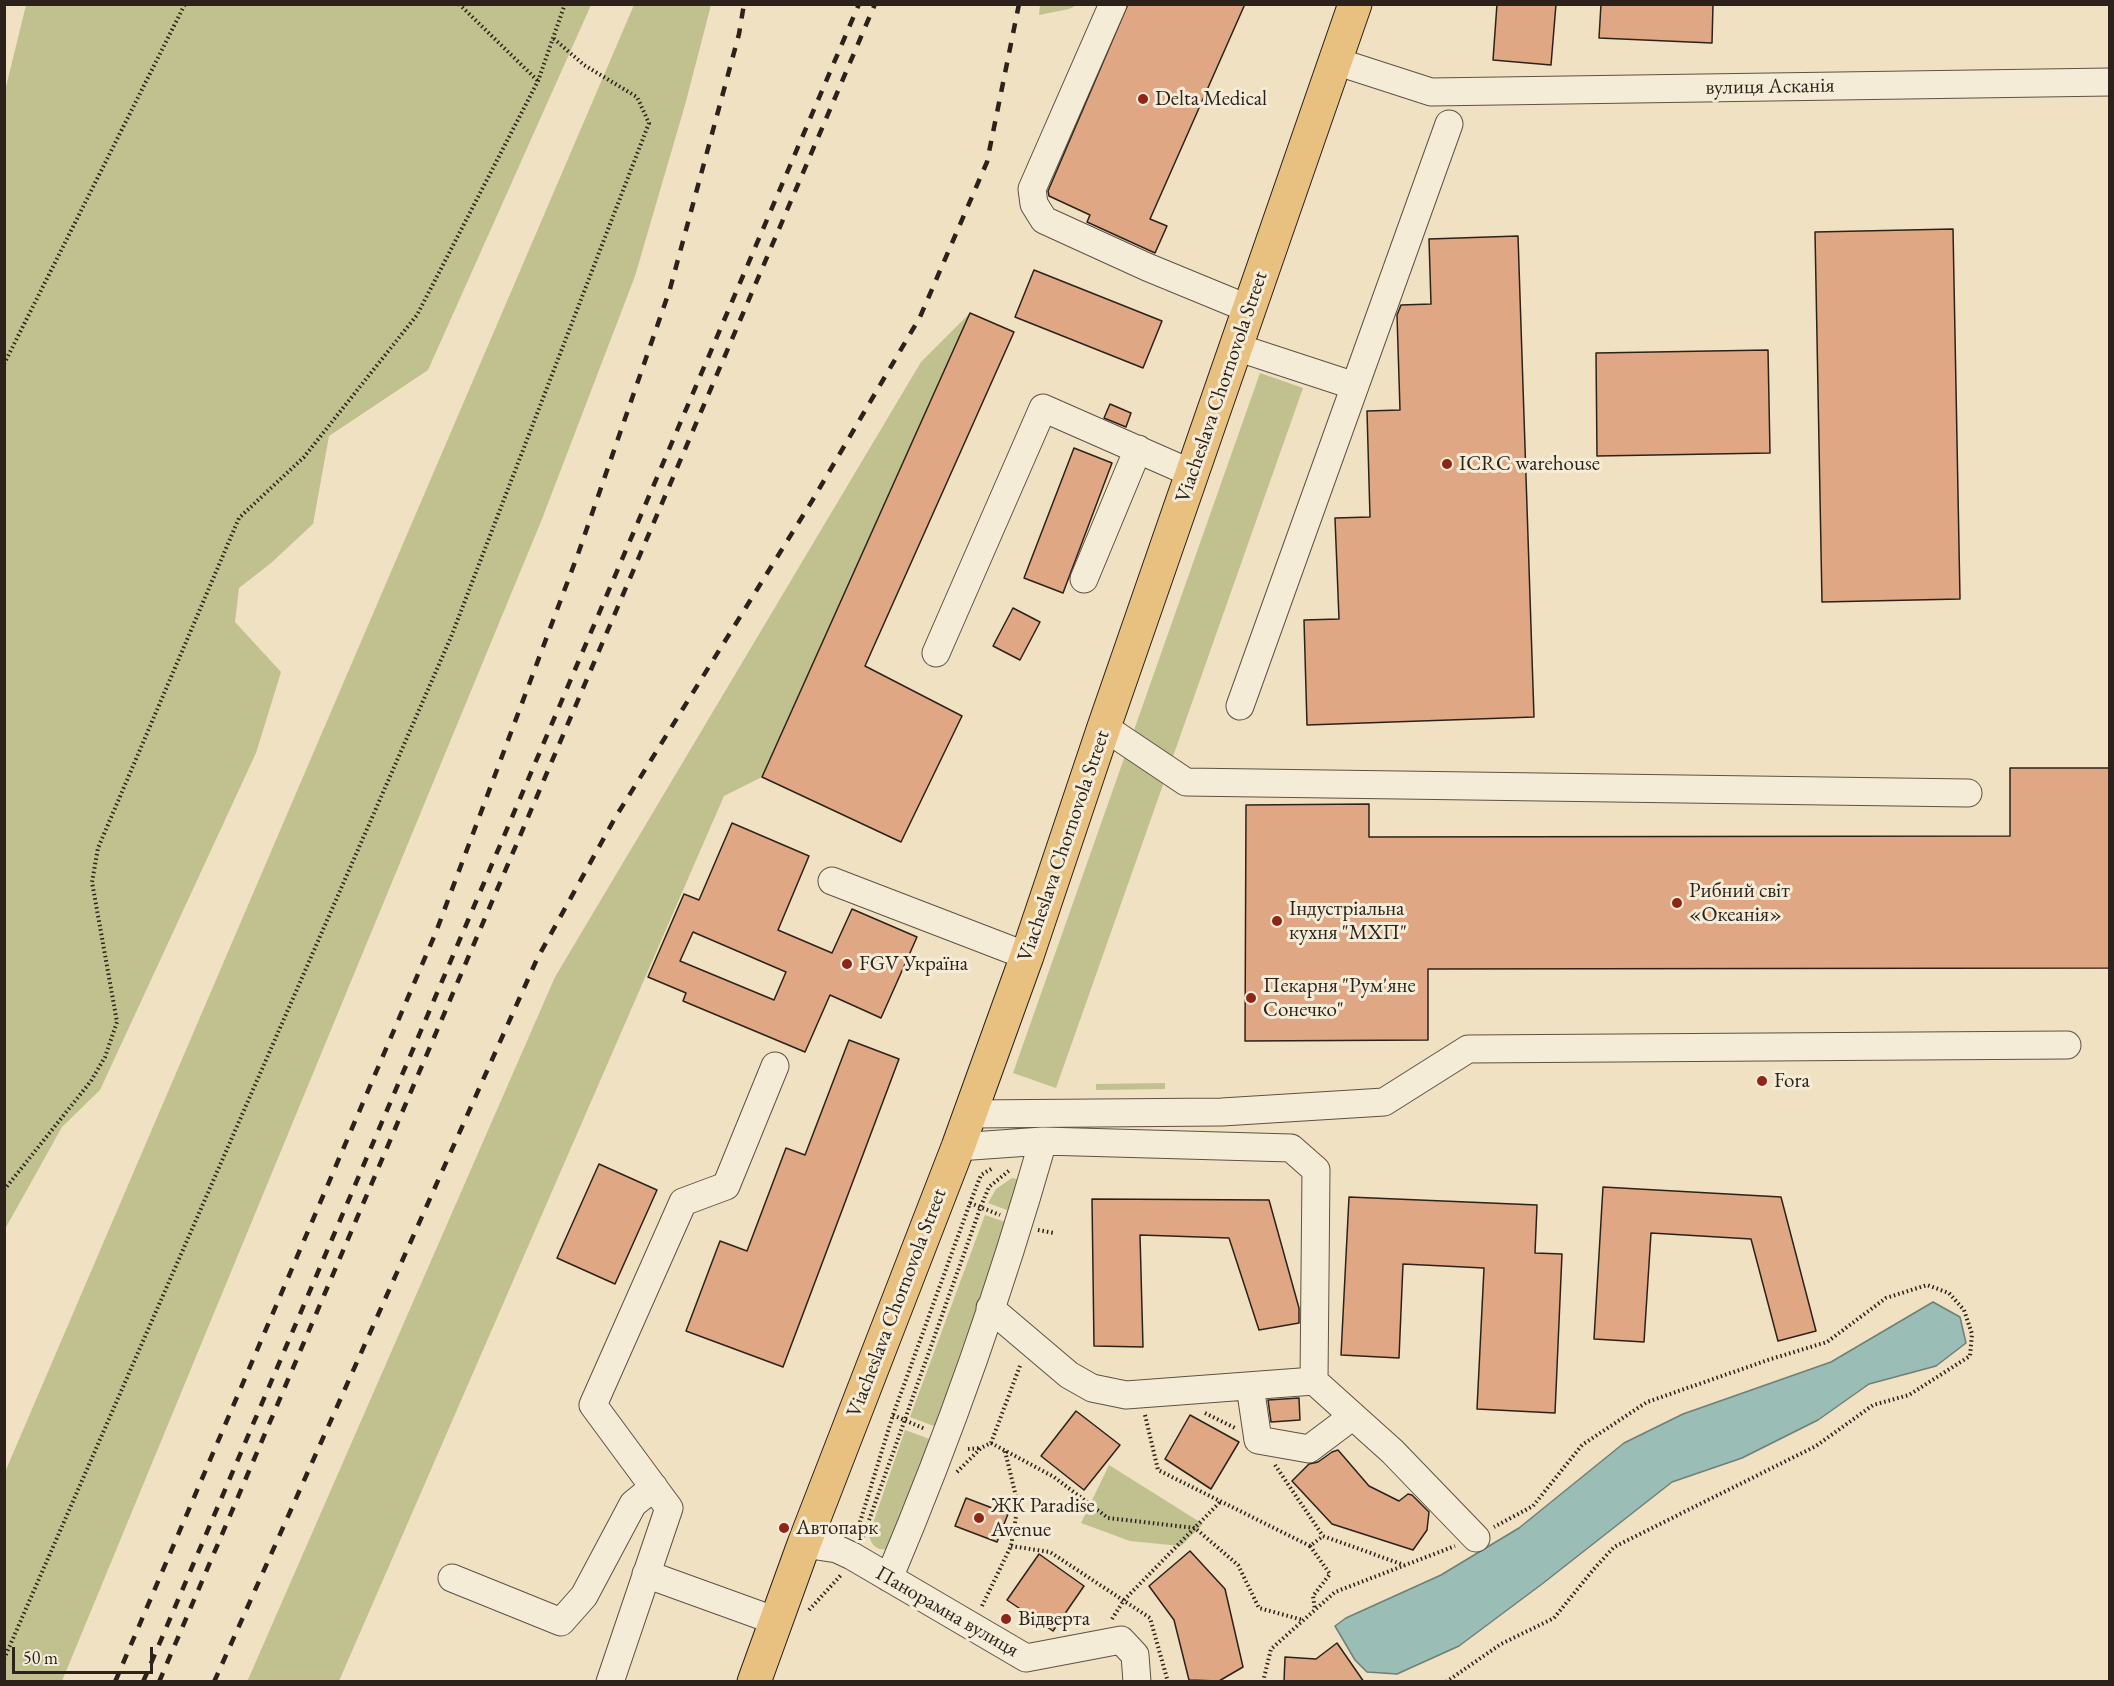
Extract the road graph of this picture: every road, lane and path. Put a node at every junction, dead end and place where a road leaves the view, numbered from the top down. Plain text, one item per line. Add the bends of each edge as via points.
1 (185, 4) edge
2 (459, 4) edge
3 (565, 4) edge
4 (1113, 4) edge
5 (1355, 4) edge
6 (553, 38) junction
7 (1335, 61) junction
8 (538, 81) junction
9 (2109, 82) edge
10 (1449, 124) dead end
11 (1249, 309) junction
12 (1236, 347) junction
13 (4, 364) edge
14 (1355, 386) junction
15 (1138, 450) junction
16 (1191, 473) junction
17 (1084, 579) dead end
18 (936, 652) dead end
19 (1240, 706) dead end
20 (1104, 727) junction
21 (1968, 793) dead end
22 (832, 881) dead end
23 (1027, 956) junction
24 (2067, 1045) dead end
25 (775, 1066) dead end
26 (970, 1114) junction
27 (1043, 1141) junction
28 (1010, 1143) junction
29 (958, 1147) junction
30 (5, 1187) edge
31 (970, 1203) junction
32 (981, 1206) junction
33 (1007, 1218) dead end
34 (1035, 1229) dead end
35 (1054, 1233) dead end
36 (990, 1308) junction
37 (1029, 1341) junction
38 (1314, 1382) junction
39 (1250, 1386) junction
40 (1140, 1394) junction
41 (893, 1414) junction
42 (1353, 1416) junction
43 (904, 1420) junction
44 (930, 1431) dead end
45 (991, 1443) junction
46 (968, 1449) dead end
47 (1004, 1451) junction
48 (654, 1487) junction
49 (1221, 1501) junction
50 (1195, 1528) junction
51 (1476, 1538) junction
52 (804, 1544) junction
53 (864, 1544) dead end
54 (1011, 1546) junction
55 (1310, 1546) junction
56 (845, 1554) junction
57 (1404, 1565) junction
58 (646, 1574) junction
59 (452, 1578) dead end
60 (889, 1578) junction
61 (972, 1600) dead end
62 (1124, 1600) junction
63 (982, 1606) junction
64 (1315, 1610) junction
65 (992, 1612) dead end
66 (790, 1620) junction
67 (1304, 1620) junction
68 (1102, 1622) dead end
69 (4, 1659) edge
70 (610, 1682) edge
71 (754, 1682) edge
72 (1137, 1682) edge
73 (1263, 1682) edge
74 (1446, 1682) edge

1 - 13 path
2 - 8 path
3 - 6 path
4 - 11 street via 1032,189 1034,204 1044,220
5 - 7 main road, Viacheslava Chornovola Street
6 - 8 path
6 - 69 path via 584,65 637,97 649,123 451,637
7 - 9 street, вулиця Асканія via 1431,92
7 - 11 main road, Viacheslava Chornovola Street
8 - 30 path via 417,315 304,457 239,518 98,848 92,882 117,1022 105,1057 91,1081
10 - 14 street
11 - 12 main road, Viacheslava Chornovola Street
12 - 14 street
12 - 16 main road, Viacheslava Chornovola Street
14 - 19 street
15 - 16 street
15 - 17 street
15 - 18 street via 1043,408
16 - 20 main road, Viacheslava Chornovola Street
20 - 21 street via 1186,782
20 - 23 main road, Viacheslava Chornovola Street
22 - 23 street
23 - 26 main road, Viacheslava Chornovola Street
24 - 26 street via 1468,1048 1384,1101 1222,1112
25 - 48 street via 726,1186 683,1202 593,1405
26 - 29 main road, Viacheslava Chornovola Street
27 - 28 street
27 - 36 street via 1020,1224
27 - 38 street via 1292,1148 1316,1170
28 - 29 street
28 - 31 path via 1005,1161 981,1175
29 - 52 main road, Viacheslava Chornovola Street
31 - 32 path
31 - 41 path
32 - 33 path
32 - 43 path
34 - 35 path
36 - 37 street
36 - 60 street via 945,1438
37 - 40 street via 1069,1375 1092,1388
37 - 45 path
38 - 39 street
38 - 42 street
39 - 40 street
39 - 42 street via 1258,1440 1309,1449
40 - 49 path via 1158,1470
41 - 43 path
41 - 56 path
42 - 51 street
43 - 44 path
43 - 53 path via 863,1537
45 - 46 path via 981,1449
45 - 47 path
47 - 50 path via 1054,1477 1108,1518
47 - 54 path via 1018,1505
48 - 58 street via 669,1508
48 - 59 street via 633,1504 584,1596 561,1622
49 - 50 path
49 - 55 path
50 - 62 path
50 - 67 path via 1238,1565 1259,1608
51 - 57 path
51 - 74 path via 1533,1506 1582,1445 1647,1402 1827,1342 1886,1298 1927,1285 1949,1293 1964,1310 1972,1334 1970,1356 1908,1395 1873,1406 1816,1446 1614,1547 1554,1618 1502,1644
52 - 56 street
52 - 66 main road, Viacheslava Chornovola Street
54 - 62 path via 1050,1552
54 - 63 path
55 - 57 path via 1323,1536
55 - 64 path via 1330,1574 1313,1596
56 - 60 street, Панорамна вулиця
56 - 66 path via 809,1608
57 - 64 path via 1335,1592
58 - 66 street
58 - 70 street
60 - 72 street, Панорамна вулиця via 1026,1658 1121,1640 1135,1655
61 - 63 path
62 - 68 path via 1112,1619
63 - 65 path
64 - 67 path
66 - 71 main road, Viacheslava Chornovola Street
67 - 73 path via 1271,1649

